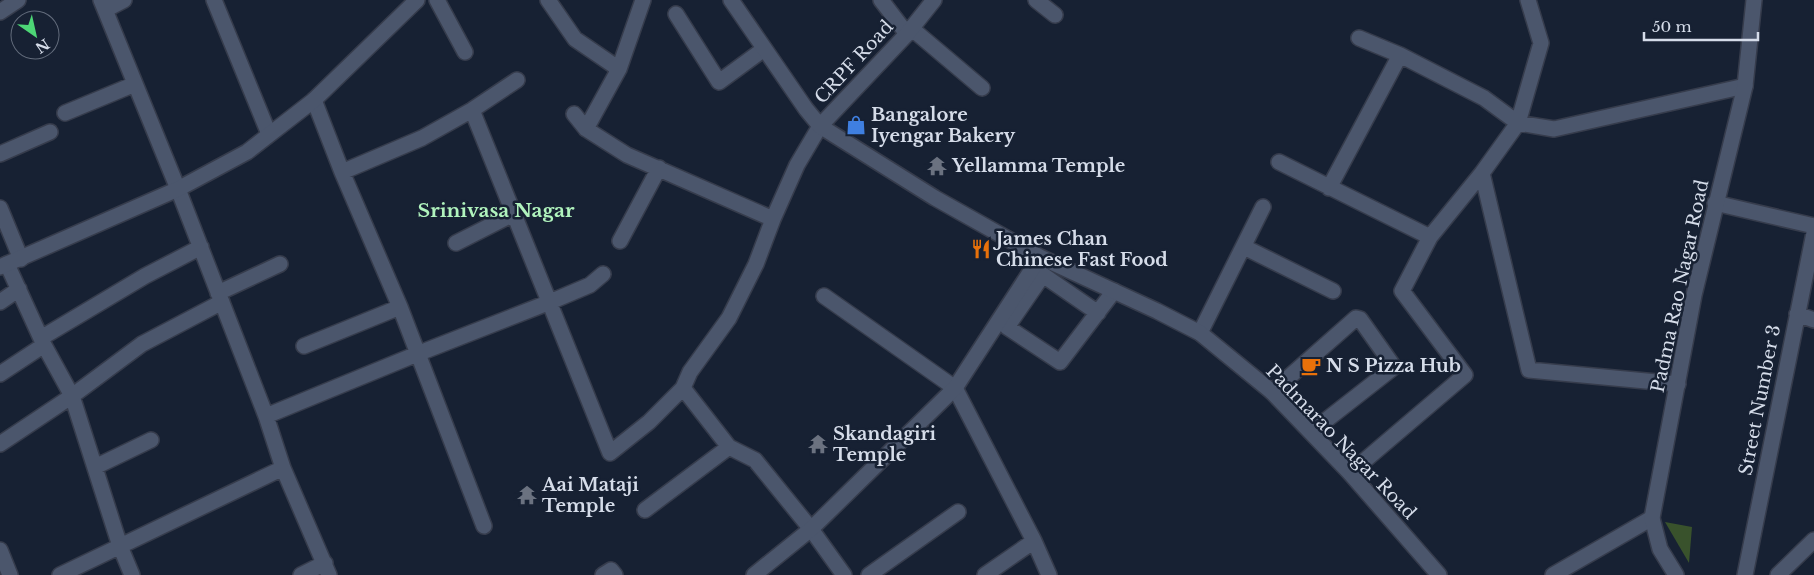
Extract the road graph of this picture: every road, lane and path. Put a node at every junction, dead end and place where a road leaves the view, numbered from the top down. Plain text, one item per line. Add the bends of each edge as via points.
1 (18, 0) edge
2 (124, 0) edge
3 (214, 0) edge
4 (416, 0) edge
5 (437, 0) edge
6 (548, 0) edge
7 (643, 0) edge
8 (731, 0) edge
9 (881, 0) edge
10 (934, 0) edge
11 (1036, 0) edge
12 (1528, 0) edge
13 (1754, 0) edge
14 (103, 5) edge
15 (0, 12) edge
16 (676, 14) dead end
17 (1055, 15) dead end
18 (909, 31) junction
19 (1359, 38) dead end
20 (764, 48) junction
21 (466, 52) dead end
22 (1400, 55) junction
23 (619, 69) junction
24 (517, 80) dead end
25 (135, 84) junction
26 (1745, 86) junction
27 (982, 88) dead end
28 (314, 100) junction
29 (472, 110) junction
30 (65, 113) dead end
31 (574, 114) dead end
32 (1518, 122) junction
33 (820, 126) junction
34 (586, 129) junction
35 (50, 132) dead end
36 (269, 134) junction
37 (0, 154) edge
38 (1279, 162) dead end
39 (659, 168) junction
40 (342, 172) junction
41 (1482, 173) junction
42 (1329, 188) junction
43 (178, 189) junction
44 (1715, 204) junction
45 (1263, 207) dead end
46 (2, 208) edge
47 (516, 214) junction
48 (773, 219) junction
49 (1814, 226) edge
50 (1814, 233) edge
51 (1430, 238) junction
52 (620, 241) dead end
53 (456, 243) dead end
54 (201, 247) junction
55 (1244, 247) junction
56 (1040, 257) junction
57 (9, 263) edge
58 (280, 264) dead end
59 (603, 274) dead end
60 (19, 289) junction
61 (1114, 291) junction
62 (1333, 291) dead end
63 (824, 296) dead end
64 (220, 297) junction
65 (0, 302) edge
66 (550, 302) junction
67 (400, 306) junction
68 (1098, 313) junction
69 (1797, 314) junction
70 (1814, 320) edge
71 (1200, 334) junction
72 (43, 342) junction
73 (304, 346) dead end
74 (417, 354) junction
75 (0, 374) edge
76 (1678, 384) junction
77 (683, 388) junction
78 (955, 388) junction
79 (1272, 392) junction
80 (72, 396) junction
81 (266, 416) junction
82 (1311, 432) junction
83 (151, 440) dead end
84 (0, 444) edge
85 (729, 447) junction
86 (95, 467) junction
87 (283, 468) junction
88 (1350, 473) junction
89 (645, 510) dead end
90 (958, 512) dead end
91 (1652, 518) junction
92 (484, 526) dead end
93 (811, 529) junction
94 (1814, 540) edge
95 (1034, 541) junction
96 (120, 546) junction
97 (0, 550) edge
98 (327, 569) edge
99 (10, 575) edge
100 (60, 575) edge
101 (132, 575) edge
102 (301, 575) edge
103 (603, 575) edge
104 (614, 575) edge
105 (754, 575) edge
106 (844, 575) edge
107 (869, 575) edge
108 (985, 575) edge
109 (1049, 575) edge
110 (1439, 575) edge
111 (1553, 575) edge
112 (1676, 575) edge
113 (1744, 575) edge
114 (1778, 575) edge

1 - 15 street
2 - 14 street
3 - 36 street
4 - 28 street
5 - 21 street
6 - 23 street via 575,40
7 - 23 street
8 - 20 street, Padmarao Nagar Road
9 - 18 street
10 - 18 street, CRPF Road
11 - 17 street
12 - 32 street via 1541,44
13 - 26 street, Padma Rao Nagar Road
14 - 25 street
16 - 20 street via 720,82
18 - 27 street
18 - 33 street, CRPF Road
19 - 22 street
20 - 33 street, Padmarao Nagar Road
22 - 32 street via 1484,98
22 - 42 street
23 - 34 street
24 - 29 street
25 - 30 street
25 - 43 street
26 - 32 street via 1554,129
26 - 44 street, Padma Rao Nagar Road
28 - 36 street
28 - 40 street
29 - 40 street via 422,138
29 - 47 street
31 - 34 street
32 - 41 street
33 - 48 street, CRPF Road via 797,165
33 - 56 street, Padmarao Nagar Road via 935,198
34 - 39 street via 627,155
35 - 37 street
36 - 43 street via 247,152
38 - 42 street
39 - 48 street
39 - 52 street
40 - 67 street
41 - 51 street
41 - 76 street via 1529,370
42 - 51 street
43 - 54 street
43 - 57 street
44 - 49 street
44 - 76 street, Padma Rao Nagar Road
45 - 55 street
46 - 57 street
47 - 53 street
47 - 66 street
48 - 77 street, CRPF Road via 730,318 690,372
50 - 69 street, Street Number 3
51 - 88 street via 1402,291 1465,375
54 - 64 street
54 - 72 street via 145,276
55 - 62 street
55 - 71 street
56 - 61 street, Padmarao Nagar Road
56 - 78 street
57 - 60 street
58 - 64 street
59 - 66 street via 590,285
60 - 65 street
60 - 72 street
61 - 68 street
61 - 71 street, Padmarao Nagar Road
63 - 78 street
64 - 80 street via 142,344
64 - 81 street
66 - 74 street
66 - 77 street, CRPF Road via 610,453 649,422
67 - 73 street
67 - 74 street
68 - 68 street via 1060,362 1007,327 1043,275
69 - 70 street
69 - 113 street, Street Number 3
71 - 79 street, Padmarao Nagar Road
72 - 75 street
72 - 80 street
74 - 81 street
74 - 92 street
76 - 91 street, Padma Rao Nagar Road
77 - 85 street
78 - 93 street
78 - 95 street
79 - 82 street, Padmarao Nagar Road
79 - 82 street via 1356,318 1360,319 1393,368
80 - 84 street
80 - 86 street
81 - 87 street
82 - 88 street, Padmarao Nagar Road
83 - 86 street
85 - 89 street
85 - 93 street via 755,460
86 - 96 street
87 - 96 street
87 - 98 street
88 - 110 street, Padmarao Nagar Road
90 - 107 street
91 - 111 street
91 - 112 street, Padma Rao Nagar Road via 1660,549
93 - 105 street
93 - 106 street
94 - 114 street
95 - 108 street
95 - 109 street
96 - 100 street
96 - 101 street
97 - 99 street
98 - 102 street
103 - 104 street via 611,570

